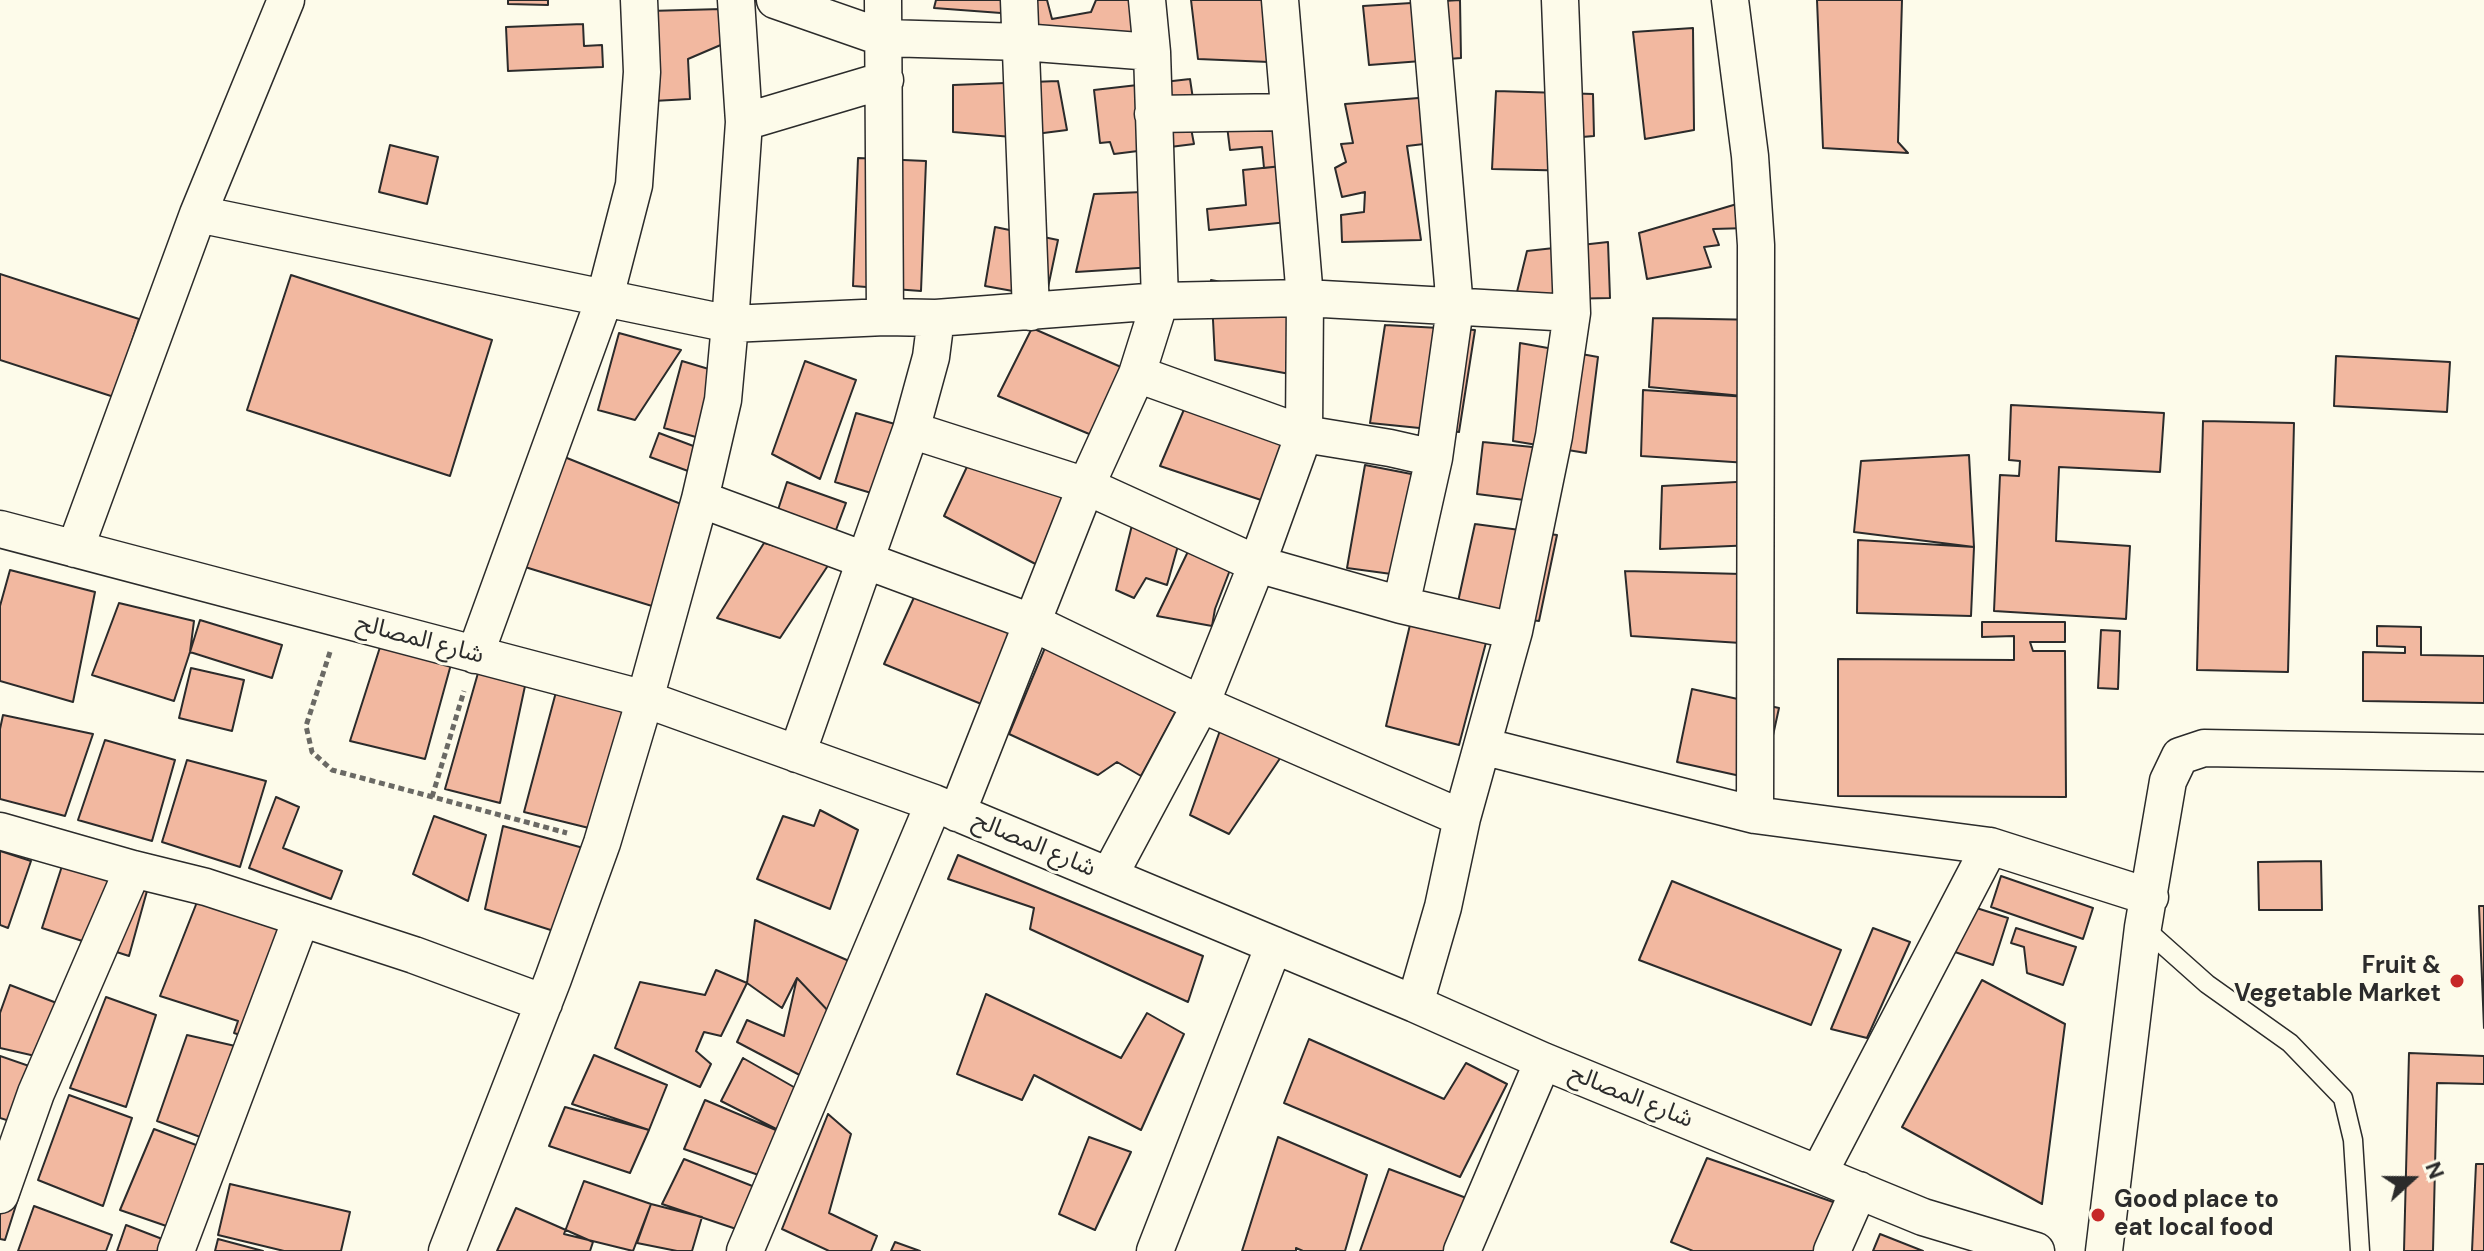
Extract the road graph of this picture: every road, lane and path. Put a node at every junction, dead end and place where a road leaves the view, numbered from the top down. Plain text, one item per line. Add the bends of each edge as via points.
1 (286, 0) edge
2 (639, 0) edge
3 (736, 0) edge
4 (775, 0) edge
5 (883, 0) edge
6 (1019, 0) edge
7 (1147, 0) edge
8 (1280, 0) edge
9 (1429, 0) edge
10 (1560, 0) edge
11 (1730, 0) edge
12 (884, 38) junction
13 (1022, 42) junction
14 (1152, 52) junction
15 (885, 80) junction
16 (1289, 112) junction
17 (1153, 114) junction
18 (744, 122) junction
19 (198, 214) junction
20 (605, 297) junction
21 (1305, 298) junction
22 (1160, 301) junction
23 (1455, 308) junction
24 (1031, 312) junction
25 (1572, 313) junction
26 (885, 317) junction
27 (936, 318) junction
28 (730, 324) junction
29 (1137, 374) junction
30 (911, 430) junction
31 (1304, 434) junction
32 (1434, 458) junction
33 (1086, 486) junction
34 (700, 499) junction
35 (0, 529) edge
36 (75, 549) junction
37 (867, 560) junction
38 (1257, 564) junction
39 (1401, 605) junction
40 (340, 619) junction
41 (1031, 622) junction
42 (1514, 631) junction
43 (475, 655) junction
44 (645, 699) junction
45 (1201, 704) junction
46 (1482, 746) junction
47 (2484, 753) edge
48 (797, 754) junction
49 (432, 797) junction
50 (946, 808) junction
51 (1755, 815) junction
52 (1462, 818) junction
53 (0, 831) edge
54 (602, 843) junction
55 (1990, 846) junction
56 (133, 869) junction
57 (1109, 876) junction
58 (2146, 912) junction
59 (301, 919) junction
60 (1274, 945) junction
61 (544, 1003) junction
62 (1415, 1004) junction
63 (1543, 1061) junction
64 (1819, 1173) junction
65 (1859, 1190) junction
66 (0, 1195) edge
67 (176, 1251) edge
68 (447, 1251) edge
69 (745, 1251) edge
70 (1155, 1251) edge
71 (1462, 1251) edge
72 (1832, 1251) edge
73 (2036, 1251) edge
74 (2104, 1251) edge
75 (2360, 1251) edge

1 - 19 street
2 - 20 street via 642,72 634,185
3 - 18 street
4 - 12 street
5 - 12 street
6 - 13 street
7 - 14 street
8 - 16 street
9 - 23 street
10 - 25 street
11 - 51 street via 1756,245
12 - 13 street
12 - 15 street
13 - 14 street
13 - 24 street
14 - 17 street
15 - 18 street
15 - 26 street
16 - 17 street
16 - 21 street
17 - 22 street
18 - 28 street
19 - 20 street
19 - 36 street
20 - 28 street
20 - 43 street
21 - 22 street
21 - 23 street
21 - 31 street
22 - 24 street
22 - 29 street
23 - 25 street
23 - 32 street
24 - 27 street
25 - 42 street via 1554,436
26 - 27 street
26 - 28 street
27 - 30 street
28 - 34 street via 723,400
29 - 31 street
29 - 33 street
30 - 33 street
30 - 37 street
31 - 32 street
31 - 38 street
32 - 39 street
33 - 38 street
33 - 41 street
34 - 37 street
34 - 44 street
35 - 36 street, شارع المصالح
36 - 40 street, شارع المصالح
37 - 41 street
37 - 48 street
38 - 39 street
38 - 45 street
39 - 42 street
40 - 43 street, شارع المصالح
40 - 49 path via 306,726 312,752 332,770
41 - 45 street
41 - 50 street
42 - 46 street
43 - 44 street, شارع المصالح
43 - 49 path
44 - 48 street, شارع المصالح
44 - 54 street
45 - 52 street
45 - 57 street
46 - 51 street
46 - 52 street
47 - 58 street via 2204,748 2180,756 2168,781
48 - 50 street, شارع المصالح
49 - 54 path
50 - 57 street, شارع المصالح
50 - 69 street
51 - 55 street
52 - 62 street
53 - 56 street
54 - 61 street
55 - 58 street
55 - 64 street
56 - 59 street
56 - 66 street via 36,1093
57 - 60 street, شارع المصالح
58 - 74 street
58 - 75 lane via 2207,984 2290,1043 2343,1098 2353,1140
59 - 61 street
59 - 67 street
60 - 62 street, شارع المصالح
60 - 70 street
61 - 68 street
62 - 63 street, شارع المصالح
63 - 64 street, شارع المصالح
63 - 71 street
64 - 65 street, شارع المصالح
65 - 72 street
65 - 73 street, شارع المصالح via 1923,1217

